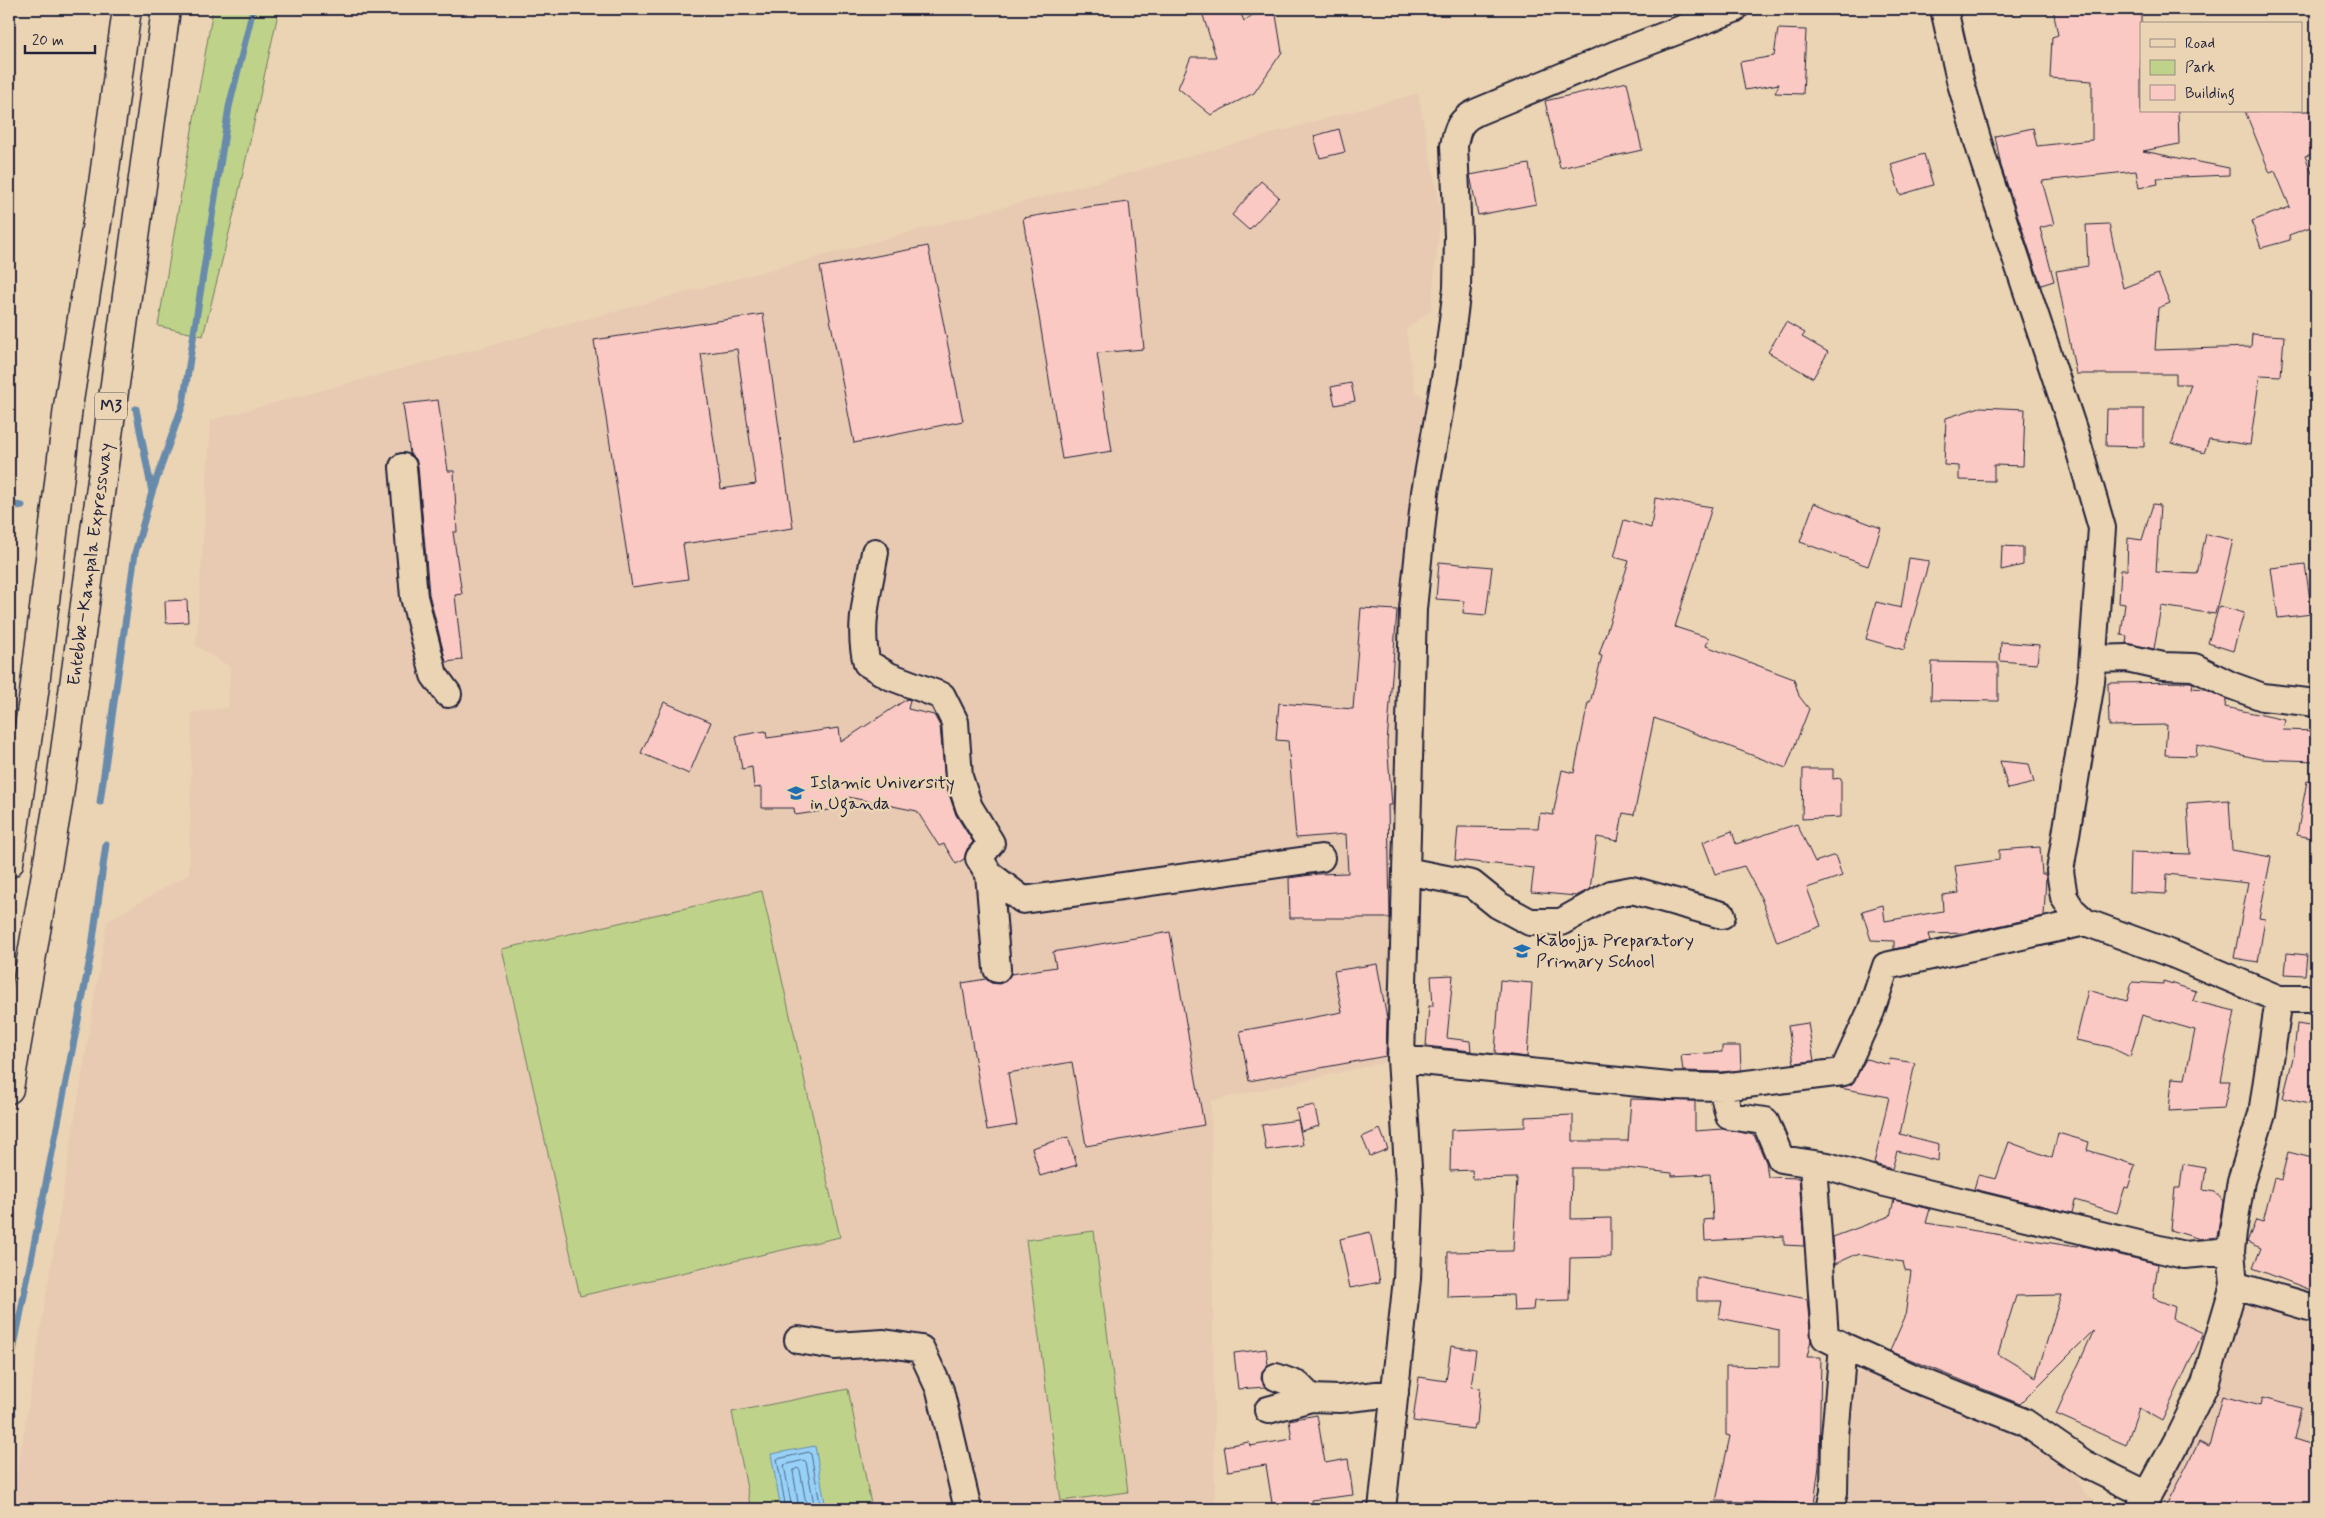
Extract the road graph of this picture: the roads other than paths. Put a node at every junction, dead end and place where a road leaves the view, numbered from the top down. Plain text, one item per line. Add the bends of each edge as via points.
1 (127, 9) edge
2 (166, 9) edge
3 (1734, 9) edge
4 (1944, 9) edge
5 (403, 467) dead end
6 (875, 552) dead end
7 (2093, 659) junction
8 (448, 694) dead end
9 (2316, 703) edge
10 (1320, 858) dead end
11 (9, 864) edge
12 (1406, 871) junction
13 (989, 874) junction
14 (1023, 900) junction
15 (993, 912) junction
16 (1722, 915) dead end
17 (2085, 922) junction
18 (997, 969) dead end
19 (2279, 999) junction
20 (2316, 999) edge
21 (1401, 1059) junction
22 (1722, 1086) junction
23 (9, 1089) edge
24 (1812, 1164) junction
25 (2231, 1251) junction
26 (2234, 1285) junction
27 (2316, 1309) edge
28 (798, 1340) dead end
29 (1843, 1346) junction
30 (1276, 1377) dead end
31 (1395, 1393) junction
32 (1311, 1398) junction
33 (1268, 1410) dead end
34 (2144, 1502) edge
35 (968, 1509) edge
36 (1382, 1509) edge
37 (1830, 1509) edge

1 - 11 highway, M3 via 68,407
2 - 23 highway, Entebbe–Kampala Expressway / M3 via 58,803
3 - 12 street via 1524,91 1466,117 1460,124 1454,146 1457,288 1425,492 1413,609
4 - 7 street via 1983,159 2075,435 2102,528
5 - 8 street via 414,597 434,675
6 - 13 street via 864,614 863,648 867,663 889,676 942,696 955,722 959,777 969,806 991,843 978,858
7 - 9 street via 2127,658 2163,666 2194,667 2263,697
7 - 17 street via 2060,870 2064,897
10 - 14 street
12 - 16 street via 1472,884 1498,905 1530,922 1562,922 1611,894 1632,890
12 - 21 street
13 - 14 street
13 - 15 street
14 - 15 street
15 - 18 street
17 - 19 street via 2175,955
17 - 22 street via 1886,966 1871,1011 1843,1072
19 - 20 street
19 - 25 street via 2262,1114 2241,1181
21 - 22 street via 1669,1086
21 - 31 street via 1410,1199 1407,1279
22 - 24 street via 1729,1116 1765,1121 1781,1159
24 - 25 street via 2184,1255
24 - 29 street via 1825,1337
25 - 26 street
26 - 27 street
26 - 34 street via 2204,1384
28 - 35 street via 835,1346 884,1343 921,1350 940,1390
29 - 34 street via 2024,1422
29 - 37 street via 1834,1492
30 - 32 street via 1298,1385
31 - 32 street via 1340,1399
31 - 36 street
32 - 33 street

